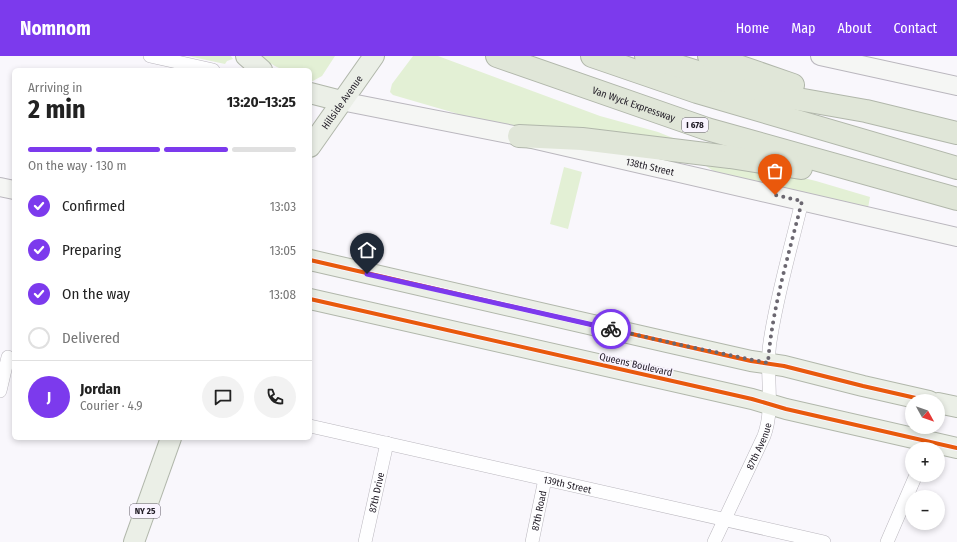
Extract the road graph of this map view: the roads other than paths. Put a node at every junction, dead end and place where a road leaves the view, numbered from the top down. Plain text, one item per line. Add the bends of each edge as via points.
1 (150, 56) edge
2 (246, 56) edge
3 (374, 56) edge
4 (497, 56) edge
5 (592, 56) edge
6 (646, 56) edge
7 (709, 56) edge
8 (828, 57) edge
9 (204, 68) edge
10 (260, 68) edge
11 (957, 86) edge
12 (312, 94) edge
13 (341, 102) junction
14 (866, 110) junction
15 (957, 133) edge
16 (519, 136) junction
17 (312, 144) edge
18 (957, 168) edge
19 (897, 182) junction
20 (0, 187) edge
21 (12, 190) edge
22 (957, 199) edge
23 (802, 201) junction
24 (957, 237) edge
25 (312, 260) edge
26 (312, 299) edge
27 (7, 357) edge
28 (768, 363) junction
29 (0, 391) edge
30 (905, 396) edge
31 (769, 404) junction
32 (945, 404) edge
33 (957, 407) edge
34 (312, 426) edge
35 (170, 440) edge
36 (914, 442) edge
37 (387, 443) junction
38 (945, 447) edge
39 (957, 448) edge
40 (545, 479) junction
41 (913, 482) edge
42 (724, 519) junction
43 (134, 542) edge
44 (365, 542) edge
45 (532, 542) edge
46 (714, 542) edge
47 (824, 542) edge
48 (887, 542) edge

1 - 9 street
2 - 10 main road
3 - 13 main road, Hillside Avenue
4 - 19 highway, Van Wyck Expressway / I 678 via 707,128
5 - 18 highway via 723,100
6 - 14 highway via 736,84 792,98
7 - 14 highway
8 - 11 main road
12 - 13 main road
13 - 16 main road, 138th Street
13 - 17 main road, Hillside Avenue
14 - 15 highway
16 - 19 highway via 582,139 730,157
16 - 23 main road, 138th Street
19 - 22 highway, Van Wyck Expressway / I 678
20 - 21 main road
23 - 24 main road, 138th Street
23 - 28 street, 87th Avenue via 779,296
25 - 28 main road
26 - 31 main road, Queens Boulevard
27 - 29 street
28 - 30 main road
28 - 31 street, 87th Avenue
31 - 36 main road, Queens Boulevard
31 - 42 street, 87th Avenue via 768,426
32 - 33 main road
34 - 37 street, 139th Street
35 - 43 main road, NY 25
37 - 40 street, 139th Street
37 - 44 street, 87th Drive
38 - 39 main road, Queens Boulevard
40 - 42 street, 139th Street
40 - 45 street, 87th Road
41 - 48 street
42 - 46 street, 87th Avenue
42 - 47 street, 139th Street

